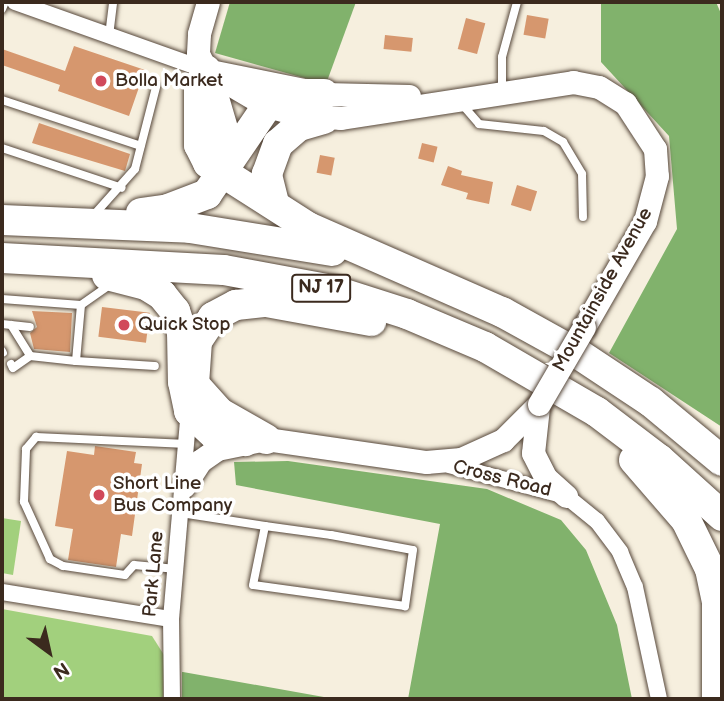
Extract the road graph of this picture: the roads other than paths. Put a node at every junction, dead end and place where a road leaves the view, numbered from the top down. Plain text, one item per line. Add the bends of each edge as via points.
1 (5, 2) edge
2 (15, 2) edge
3 (113, 2) edge
4 (208, 2) edge
5 (517, 2) edge
6 (41, 7) edge
7 (2, 9) edge
8 (109, 36) junction
9 (206, 70) junction
10 (156, 87) dead end
11 (502, 90) junction
12 (458, 96) junction
13 (2, 100) edge
14 (267, 106) junction
15 (324, 106) junction
16 (141, 146) junction
17 (2, 148) edge
18 (227, 165) junction
19 (121, 188) junction
20 (274, 203) junction
21 (583, 217) dead end
22 (2, 220) edge
23 (93, 224) junction
24 (8, 259) edge
25 (421, 277) junction
26 (119, 278) junction
27 (2, 299) edge
28 (81, 306) junction
29 (6, 325) edge
30 (30, 327) dead end
31 (485, 347) junction
32 (30, 356) junction
33 (76, 361) junction
34 (11, 364) dead end
35 (155, 366) dead end
36 (523, 368) junction
37 (191, 398) junction
38 (539, 404) junction
39 (257, 440) junction
40 (187, 444) junction
41 (722, 461) edge
42 (426, 462) junction
43 (184, 486) junction
44 (566, 496) junction
45 (181, 513) junction
46 (722, 516) edge
47 (265, 526) junction
48 (176, 569) junction
49 (2, 592) edge
50 (171, 620) junction
51 (172, 699) edge
52 (659, 699) edge
53 (717, 699) edge

1 - 7 lane
2 - 6 street
3 - 8 lane
4 - 9 street via 198,54
5 - 11 lane via 502,57
6 - 8 street
8 - 9 street
9 - 14 street
9 - 15 street, Mountainside Avenue
9 - 18 highway
10 - 16 lane
11 - 12 street, Mountainside Avenue
11 - 38 street, Mountainside Avenue, bridge via 573,82 599,87 625,103 655,149 657,176 645,221
12 - 15 street, Mountainside Avenue
12 - 21 lane via 479,124 544,131 563,142 582,174
13 - 16 lane
14 - 15 highway via 296,94
14 - 18 highway
15 - 20 highway via 278,144 267,174
16 - 19 lane via 135,169
17 - 19 lane
18 - 20 highway
18 - 23 highway via 216,186 194,201
19 - 23 lane
20 - 25 highway via 308,226
22 - 23 highway, NJ 17
23 - 25 highway, NJ 17 via 267,237
24 - 26 highway
24 - 31 highway, NJ 17 via 187,266 260,275 371,302
25 - 41 highway, NJ 17 via 502,312 580,355 651,402
26 - 28 lane
26 - 37 highway via 146,285 175,311 182,332 183,382
27 - 28 lane
28 - 33 lane via 75,332
29 - 30 lane
29 - 32 lane
31 - 36 highway, NJ 17
31 - 37 highway via 337,313 250,302 224,309 204,327 197,341
32 - 33 lane
32 - 34 lane via 13,368
33 - 35 lane
36 - 46 highway, NJ 17 via 627,434
36 - 53 highway via 640,466 696,537 718,601
37 - 39 highway
37 - 40 street, Park Lane
38 - 42 street, Mountainside Avenue via 516,430 484,451 461,459
38 - 44 street, Mountainside Avenue via 533,422 533,453 546,478
39 - 42 street, Cross Road
39 - 43 street via 217,449 200,461
40 - 43 street, Park Lane
40 - 48 lane via 36,437 26,449 24,502 50,559 63,566 125,575 135,565
42 - 44 street, Cross Road
43 - 45 street, Park Lane
44 - 52 street, Cross Road via 597,521 629,570
45 - 47 lane
45 - 48 street, Park Lane
47 - 47 lane via 413,550 405,606 253,585
48 - 50 street, Park Lane
49 - 50 street
50 - 51 street, Park Lane

